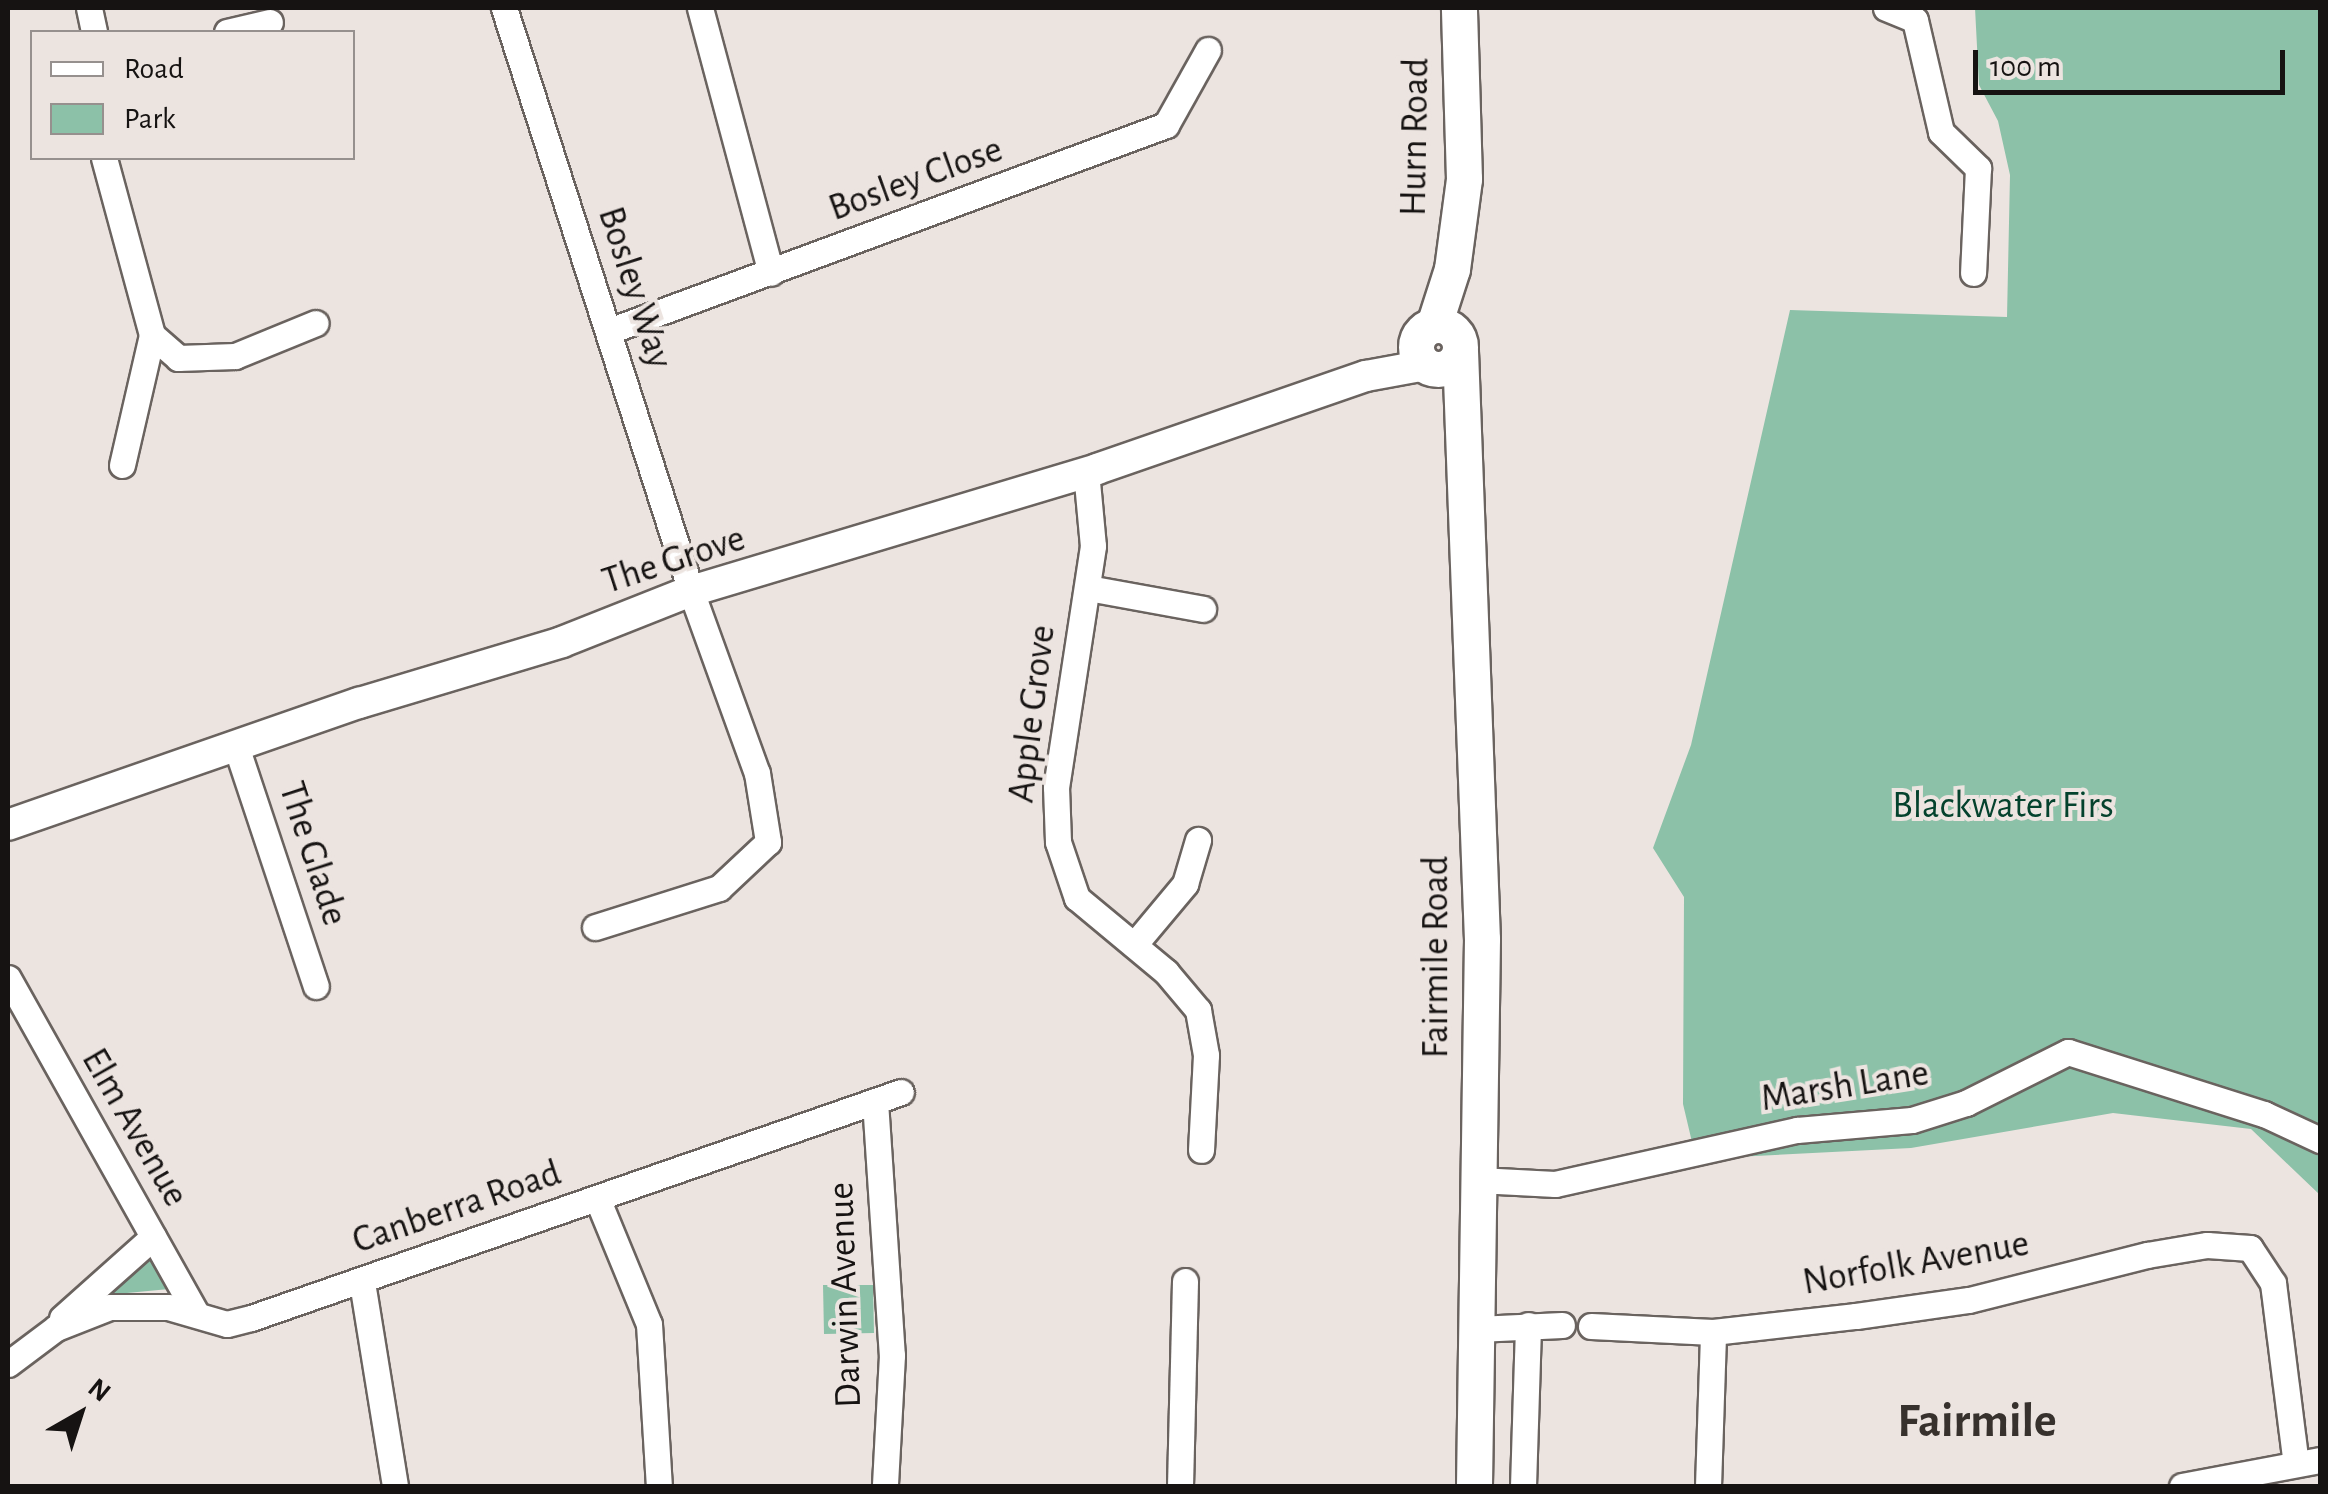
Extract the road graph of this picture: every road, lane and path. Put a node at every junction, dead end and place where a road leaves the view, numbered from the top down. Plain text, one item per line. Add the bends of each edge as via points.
1 (504, 8) edge
2 (700, 8) edge
3 (1459, 8) edge
4 (1886, 8) edge
5 (270, 22) dead end
6 (236, 30) edge
7 (1208, 50) dead end
8 (105, 160) edge
9 (1973, 273) dead end
10 (771, 274) junction
11 (316, 324) dead end
12 (609, 330) junction
13 (152, 335) junction
14 (1438, 348) junction
15 (122, 465) dead end
16 (1086, 471) junction
17 (1088, 588) junction
18 (691, 591) junction
19 (1204, 609) dead end
20 (236, 746) junction
21 (8, 825) edge
22 (1198, 840) dead end
23 (595, 928) dead end
24 (1134, 946) junction
25 (8, 978) edge
26 (316, 986) dead end
27 (902, 1092) dead end
28 (876, 1101) junction
29 (2320, 1140) edge
30 (1201, 1150) dead end
31 (1478, 1180) junction
32 (597, 1198) junction
33 (153, 1237) junction
34 (362, 1282) junction
35 (1179, 1295) dead end
36 (196, 1315) junction
37 (1528, 1325) junction
38 (1562, 1325) dead end
39 (1591, 1326) dead end
40 (1476, 1329) junction
41 (1713, 1332) junction
42 (36, 1342) junction
43 (8, 1364) edge
44 (2308, 1462) edge
45 (394, 1486) edge
46 (659, 1486) edge
47 (885, 1486) edge
48 (1180, 1486) edge
49 (1474, 1486) edge
50 (1523, 1486) edge
51 (1708, 1486) edge
52 (2182, 1486) edge

1 - 12 street, Bosley Way
2 - 10 street
3 - 14 main road, Hurn Road via 1464,179
4 - 9 street via 1916,20 1941,132 1978,168
5 - 6 street
7 - 10 street, Bosley Close via 1166,124
8 - 13 street
10 - 12 street, Bosley Close
11 - 13 street via 235,356 178,358
12 - 18 street, Bosley Way
13 - 15 street
14 - 16 street, The Grove
14 - 31 main road, Fairmile Road via 1466,427 1482,940
16 - 17 street, Apple Grove via 1093,546
16 - 18 street, The Grove
17 - 19 street
17 - 24 street, Apple Grove via 1056,787 1058,842 1077,898
18 - 20 street, The Grove via 562,642
18 - 23 street, Bosley Way via 757,772 768,842 719,888
20 - 21 street, The Grove
20 - 26 street, The Glade
22 - 24 street via 1184,884
24 - 30 street, Apple Grove via 1186,994 1205,1028
25 - 33 street, Elm Avenue
27 - 28 street, Canberra Road
28 - 32 street, Canberra Road
28 - 47 street, Darwin Avenue via 892,1356
29 - 31 street, Marsh Lane via 2264,1114 2068,1052 1966,1102 1912,1120 1797,1130 1555,1184
31 - 40 main road, Fairmile Road
32 - 34 street, Canberra Road
32 - 46 street via 649,1324
33 - 36 street, Elm Avenue
33 - 42 street, Canberra Road
34 - 36 street, Canberra Road via 226,1324
34 - 45 street
35 - 48 street
36 - 42 street, Canberra Road via 168,1306 110,1307
37 - 38 street
37 - 40 street
37 - 50 street
39 - 41 street, Norfolk Avenue
40 - 49 main road, Fairmile Road
41 - 44 street, Norfolk Avenue via 1969,1300 2207,1245 2250,1248 2273,1282
41 - 51 street
42 - 43 street, Canberra Road
44 - 52 street

